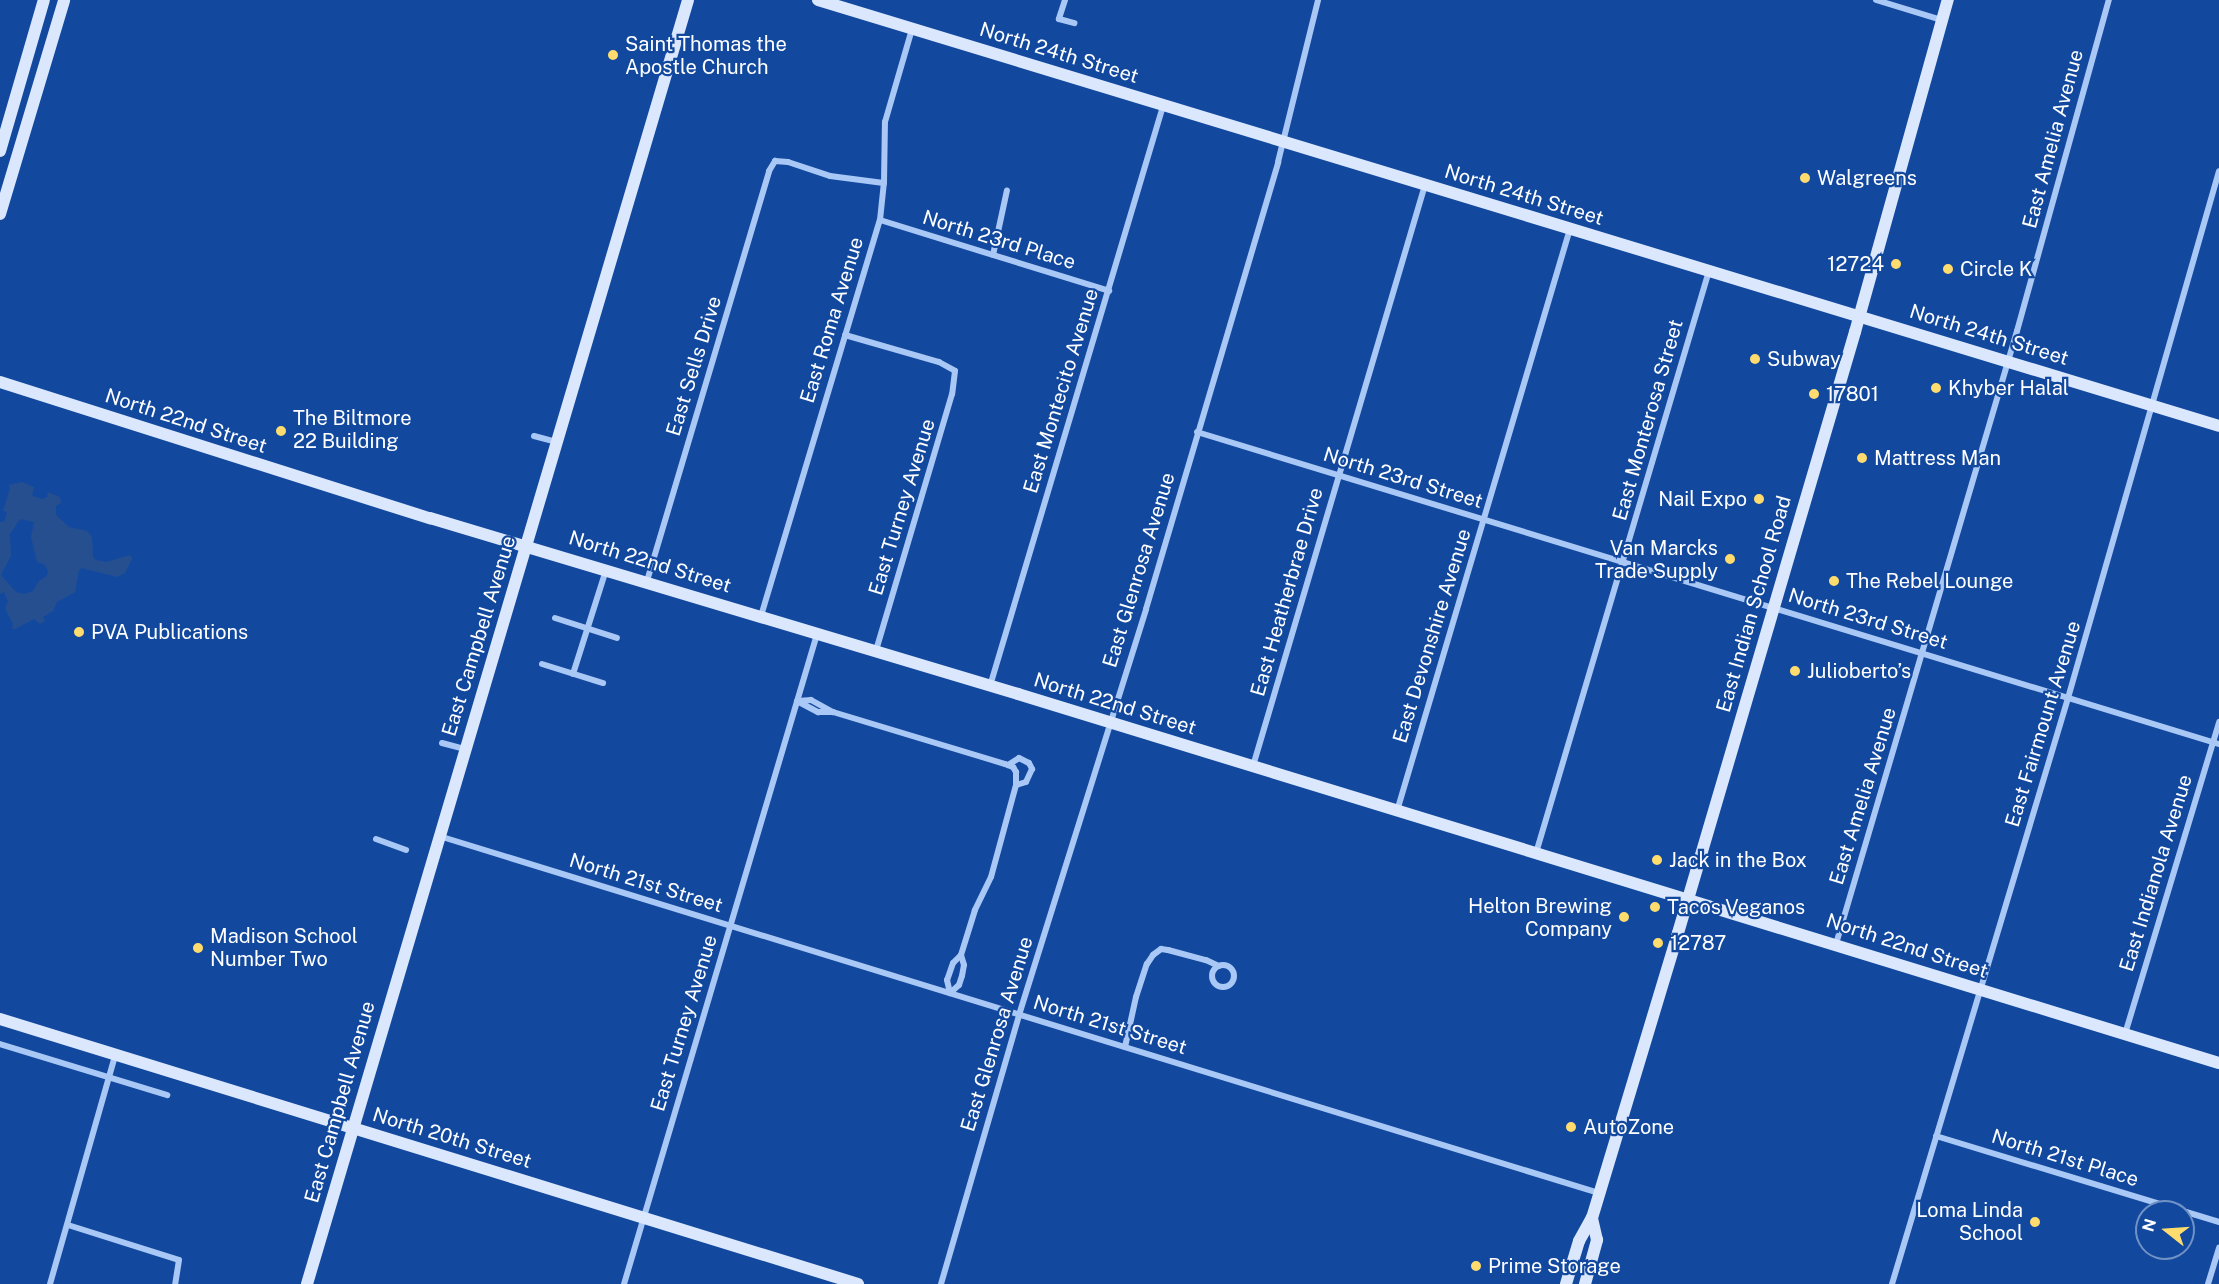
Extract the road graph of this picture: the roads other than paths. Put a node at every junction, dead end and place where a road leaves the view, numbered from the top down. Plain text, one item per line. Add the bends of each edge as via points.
1 (44, 0) edge
2 (64, 0) edge
3 (687, 0) edge
4 (818, 0) edge
5 (1065, 0) edge
6 (1318, 0) edge
7 (1876, 0) edge
8 (1948, 0) edge
9 (2109, 0) edge
10 (1942, 20) junction
11 (1074, 23) dead end
12 (912, 29) junction
13 (1163, 106) junction
14 (1284, 142) junction
15 (0, 151) edge
16 (2219, 171) edge
17 (884, 183) junction
18 (1425, 185) junction
19 (1007, 190) dead end
20 (0, 214) edge
21 (880, 220) junction
22 (1570, 229) junction
23 (993, 255) junction
24 (1709, 272) junction
25 (1109, 291) junction
26 (1859, 316) junction
27 (845, 336) junction
28 (2008, 361) junction
29 (0, 382) edge
30 (2154, 406) junction
31 (2219, 426) edge
32 (1197, 432) junction
33 (534, 436) dead end
34 (556, 442) junction
35 (1338, 476) junction
36 (1484, 519) junction
37 (526, 545) junction
38 (1623, 562) junction
39 (606, 569) junction
40 (647, 581) junction
41 (1773, 606) junction
42 (761, 616) junction
43 (555, 618) dead end
44 (587, 629) junction
45 (817, 634) junction
46 (617, 638) dead end
47 (876, 651) junction
48 (1922, 653) junction
49 (542, 664) dead end
50 (573, 674) junction
51 (603, 683) dead end
52 (990, 686) junction
53 (2068, 698) junction
54 (797, 701) junction
55 (1109, 722) junction
56 (2219, 722) edge
57 (442, 743) dead end
58 (2216, 743) edge
59 (465, 749) junction
60 (1008, 765) junction
61 (1253, 767) junction
62 (1016, 785) junction
63 (1397, 811) junction
64 (439, 836) junction
65 (376, 839) dead end
66 (406, 850) dead end
67 (1536, 853) junction
68 (1687, 900) junction
69 (730, 927) junction
70 (1836, 944) junction
71 (961, 955) junction
72 (1219, 966) dead end
73 (1980, 990) junction
74 (950, 993) junction
75 (1019, 1015) junction
76 (0, 1019) edge
77 (2125, 1034) junction
78 (0, 1044) edge
79 (1125, 1047) junction
80 (115, 1056) junction
81 (2219, 1064) edge
82 (109, 1078) junction
83 (167, 1095) dead end
84 (353, 1129) junction
85 (1936, 1136) junction
86 (1600, 1193) junction
87 (644, 1218) junction
88 (1592, 1218) junction
89 (2219, 1222) edge
90 (68, 1225) junction
91 (2219, 1248) edge
92 (50, 1284) edge
93 (175, 1284) edge
94 (307, 1284) edge
95 (624, 1284) edge
96 (858, 1284) edge
97 (941, 1284) edge
98 (1566, 1284) edge
99 (1585, 1284) edge
100 (1892, 1284) edge
101 (2208, 1284) edge

1 - 15 street
2 - 20 street
3 - 34 street, East Campbell Avenue
4 - 12 street, North 24th Street
5 - 11 street via 1059,19
6 - 14 street, East Glenrosa Avenue via 1287,116
7 - 10 street
8 - 10 street, East Indian School Road
9 - 28 street, East Amelia Avenue
10 - 26 street, East Indian School Road
12 - 13 street, North 24th Street
12 - 17 street, East Roma Avenue via 885,122
13 - 14 street, North 24th Street
13 - 25 street, East Montecito Avenue
14 - 18 street, North 24th Street
14 - 32 street, East Glenrosa Avenue
16 - 30 street, East Fairmount Avenue
17 - 21 street, East Roma Avenue
17 - 40 street, East Sells Drive via 775,162 765,182
18 - 22 street, North 24th Street
18 - 35 street, East Heatherbrae Drive
19 - 23 street
21 - 23 street, North 23rd Place
21 - 27 street, East Roma Avenue
22 - 24 street, North 24th Street
22 - 36 street, East Devonshire Avenue
23 - 25 street, North 23rd Place
24 - 26 street, North 24th Street
24 - 38 street, East Monterosa Street
25 - 52 street, East Montecito Avenue
26 - 28 street, North 24th Street
26 - 41 street, East Indian School Road
27 - 42 street, East Roma Avenue
27 - 47 street, East Turney Avenue via 939,362 955,371 952,394
28 - 30 street, North 24th Street
28 - 48 street, East Amelia Avenue
29 - 37 street, North 22nd Street
30 - 31 street, North 24th Street
30 - 53 street, East Fairmount Avenue
32 - 35 street, North 23rd Street
32 - 55 street, East Glenrosa Avenue
33 - 34 street
34 - 37 street, East Campbell Avenue
35 - 36 street, North 23rd Street
35 - 61 street, East Heatherbrae Drive
36 - 38 street, North 23rd Street
36 - 63 street, East Devonshire Avenue
37 - 39 street, North 22nd Street
37 - 59 street, East Campbell Avenue
38 - 41 street, North 23rd Street
38 - 67 street, East Monterosa Street
39 - 40 street, North 22nd Street
39 - 44 street
40 - 42 street, North 22nd Street
41 - 48 street, North 23rd Street
41 - 68 street, East Indian School Road
42 - 45 street, North 22nd Street
43 - 44 street
44 - 46 street
44 - 50 street
45 - 47 street, North 22nd Street
45 - 54 street, East Turney Avenue
47 - 52 street, North 22nd Street
48 - 53 street, North 23rd Street
48 - 70 street, East Amelia Avenue
49 - 50 street
50 - 51 street
52 - 55 street, North 22nd Street
53 - 58 street, North 23rd Street
53 - 73 street, East Fairmount Avenue
54 - 60 street via 811,700 833,712
54 - 69 street, East Turney Avenue
55 - 61 street, North 22nd Street
55 - 75 street, East Glenrosa Avenue
56 - 58 street, East Indianola Avenue
57 - 59 street
58 - 77 street, East Indianola Avenue
59 - 64 street, East Campbell Avenue
60 - 62 street via 1016,772
60 - 62 street via 1019,758 1032,769 1026,782
61 - 63 street, North 22nd Street
62 - 71 street via 991,877 975,910
63 - 67 street, North 22nd Street
64 - 69 street, North 21st Street
64 - 84 street, East Campbell Avenue
65 - 66 street
67 - 68 street, North 22nd Street
68 - 70 street, North 22nd Street
68 - 86 street, East Indian School Road
69 - 74 street, North 21st Street
69 - 87 street, East Turney Avenue
70 - 73 street, North 22nd Street
71 - 74 street via 953,963 947,980
71 - 74 street via 962,976
72 - 79 street via 1168,950 1161,949 1153,955 1136,997
73 - 77 street, North 22nd Street
73 - 85 street, East Fairmount Avenue
74 - 75 street, North 21st Street
75 - 79 street, North 21st Street
75 - 97 street, East Glenrosa Avenue
76 - 80 street, North 20th Street
77 - 81 street, North 22nd Street
78 - 82 street
79 - 86 street, North 21st Street
80 - 82 street
80 - 84 street, North 20th Street
82 - 83 street
82 - 90 street
84 - 87 street, North 20th Street
84 - 94 street, East Campbell Avenue
85 - 89 street, North 21st Place
85 - 100 street, East Fairmount Avenue
86 - 88 street, East Indian School Road
87 - 95 street, East Turney Avenue
87 - 96 street, North 20th Street
88 - 98 street, East Indian School Road via 1579,1241
88 - 99 street, East Indian School Road via 1597,1240
90 - 92 street
90 - 93 street via 179,1260
91 - 101 street

